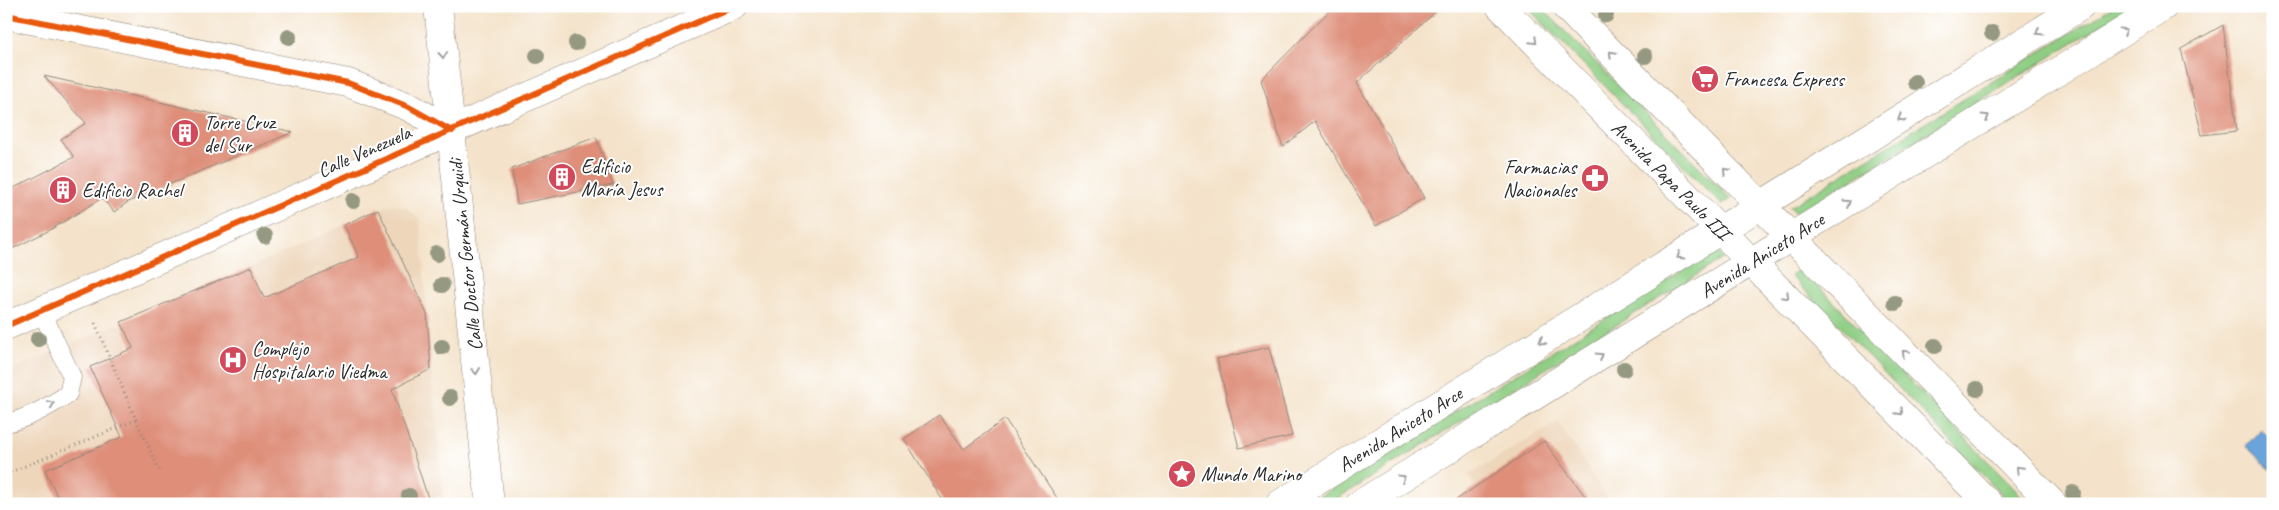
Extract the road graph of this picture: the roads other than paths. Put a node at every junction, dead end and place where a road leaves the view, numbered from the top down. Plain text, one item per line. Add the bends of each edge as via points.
1 (438, 6) edge
2 (734, 6) edge
3 (1500, 6) edge
4 (1565, 6) edge
5 (2081, 6) edge
6 (2164, 6) edge
7 (6, 15) edge
8 (452, 131) junction
9 (1760, 206) junction
10 (1721, 230) junction
11 (1791, 238) junction
12 (1752, 261) junction
13 (41, 310) junction
14 (6, 326) edge
15 (6, 423) edge
16 (490, 504) edge
17 (1280, 504) edge
18 (1360, 504) edge
19 (1989, 504) edge
20 (2053, 504) edge

1 -> 8 main road, Calle Doctor Germán Urquidi
2 - 8 main road, Calle Venezuela
3 -> 10 main road, Avenida Papa Paulo III
9 -> 4 main road
5 -> 9 main road, Avenida Aniceto Arce
11 -> 6 main road, Avenida Aniceto Arce
7 - 8 main road via 348,83 409,107
8 - 13 main road, Calle Venezuela
8 -> 16 main road, Calle Doctor Germán Urquidi
9 - 10 main road, Avenida Aniceto Arce
9 - 11 main road
10 - 12 main road, Avenida Papa Paulo III
10 -> 17 main road, Avenida Aniceto Arce
11 - 12 main road, Avenida Aniceto Arce
20 -> 11 main road
18 -> 12 main road, Avenida Aniceto Arce
12 -> 19 main road, Avenida Papa Paulo III
13 - 14 main road, Calle Venezuela
15 -> 13 lane via 68,394 72,377

